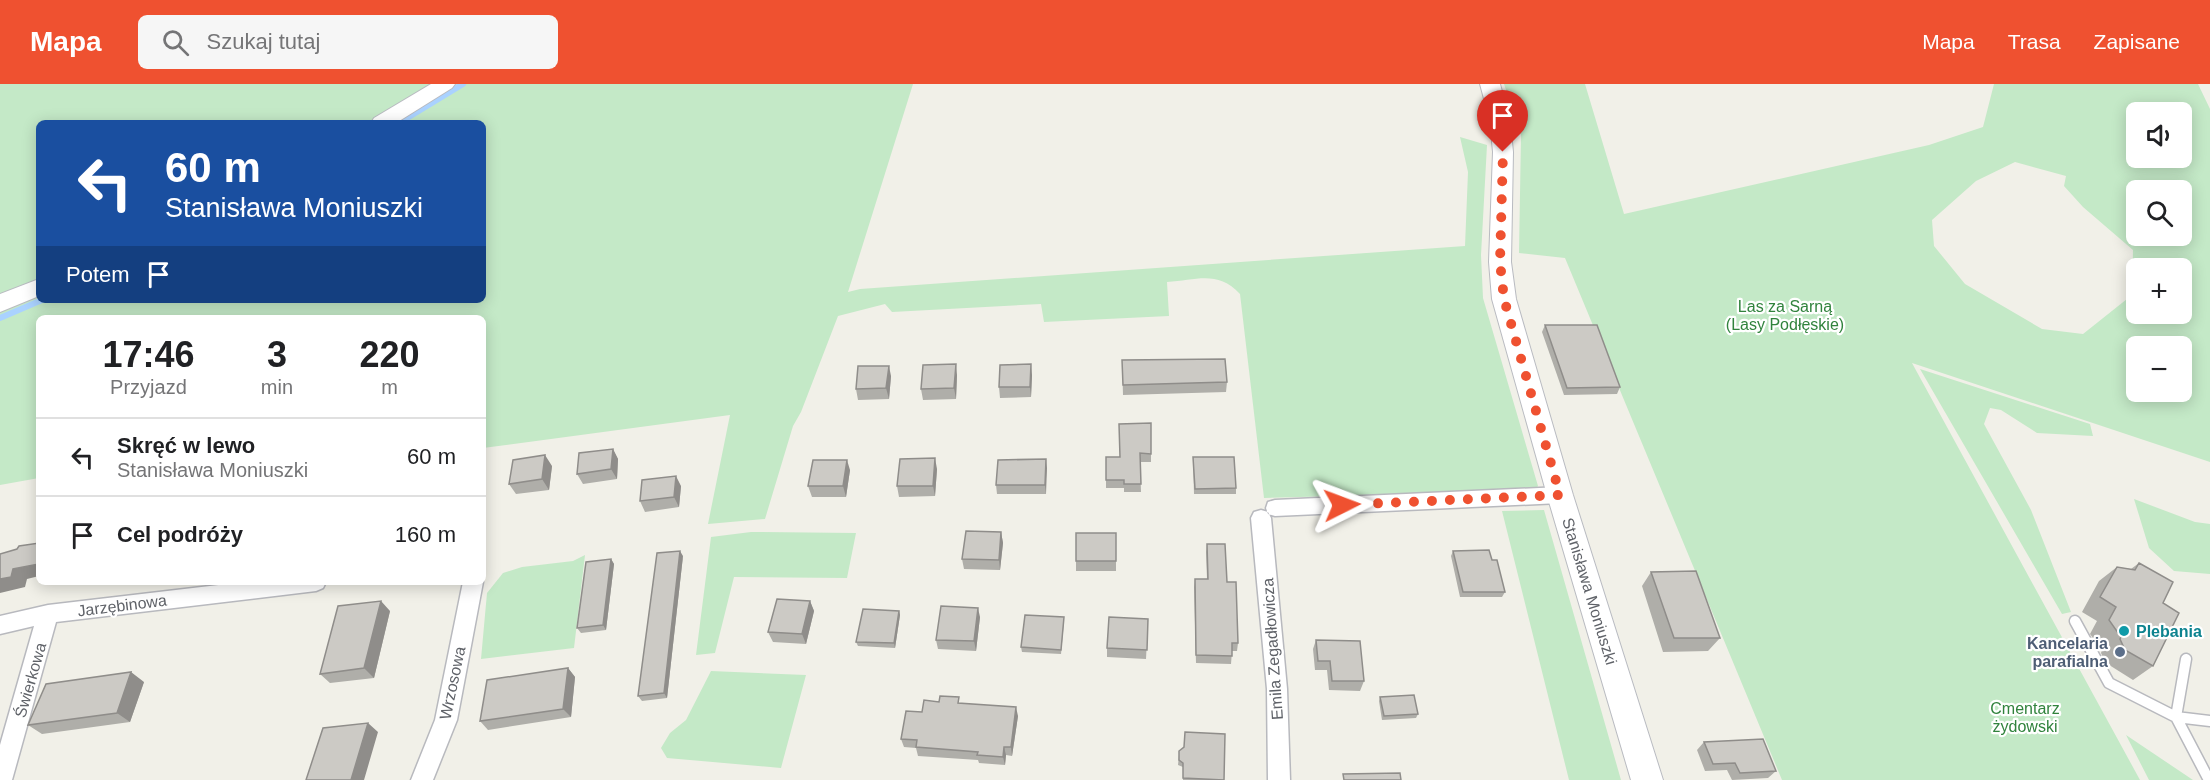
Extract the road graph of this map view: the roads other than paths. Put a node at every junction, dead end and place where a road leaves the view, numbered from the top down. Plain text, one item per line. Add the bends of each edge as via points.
1 (445, 84) edge
2 (1490, 84) edge
3 (386, 120) edge
4 (36, 288) edge
5 (0, 304) edge
6 (1560, 495) junction
7 (291, 585) edge
8 (472, 585) edge
9 (48, 614) junction
10 (2075, 621) dead end
11 (0, 625) edge
12 (2186, 659) dead end
13 (2176, 717) junction
14 (2210, 721) edge
15 (1649, 775) edge
16 (1, 780) edge
17 (422, 780) edge
18 (1279, 780) edge
19 (2209, 780) edge

1 - 3 street
2 - 6 street, Stanisława Moniuszki via 1503,152 1500,262 1504,299
4 - 5 street
6 - 15 street, Stanisława Moniuszki
6 - 18 street, Emila Zegadłowicza via 1268,513
7 - 9 street, Jarzębinowa
8 - 17 street, Wrzosowa via 446,720
9 - 11 street, Jarzębinowa
9 - 16 street, Świerkowa
10 - 13 lane via 2109,683
12 - 13 lane
13 - 14 lane
13 - 19 lane

